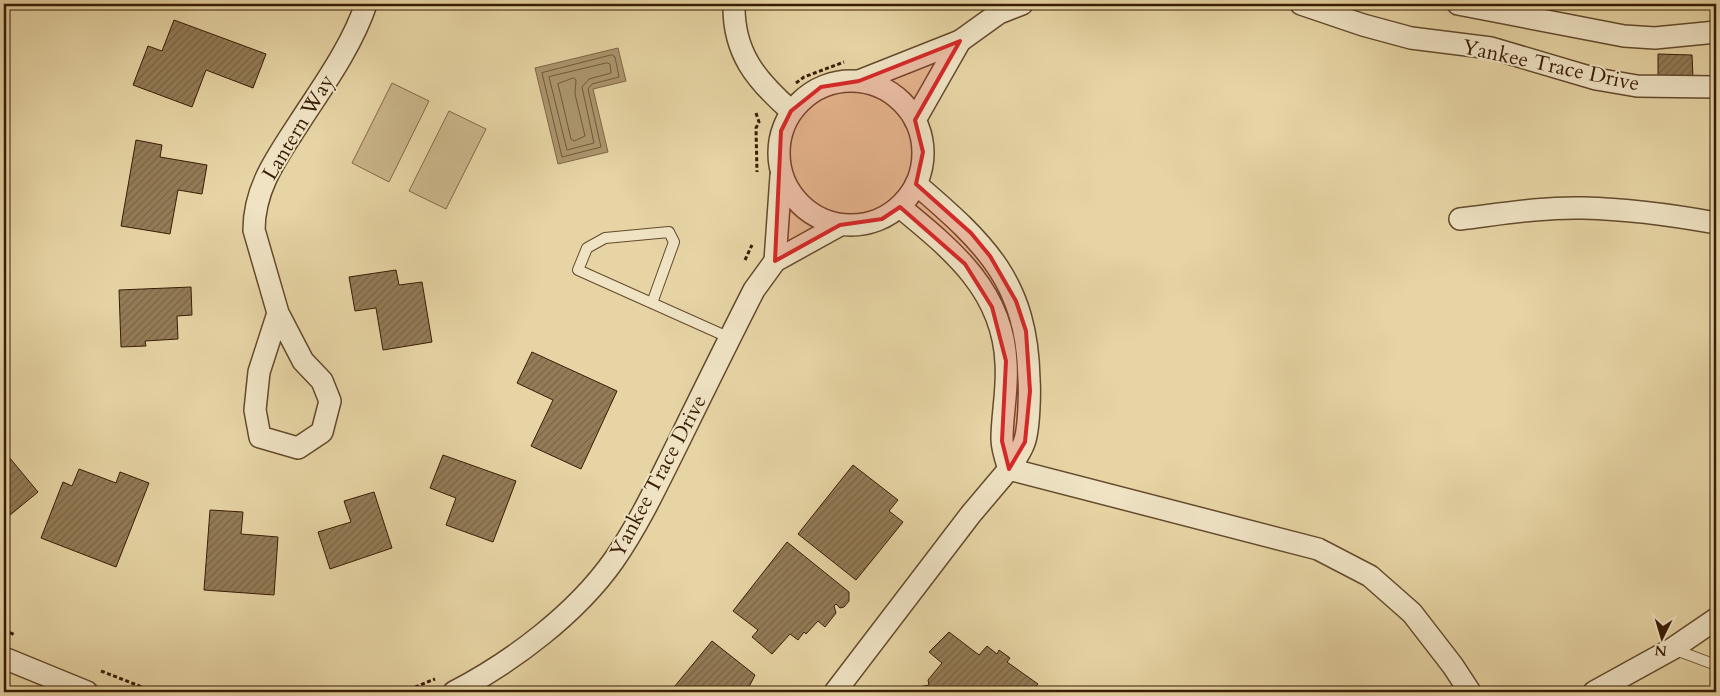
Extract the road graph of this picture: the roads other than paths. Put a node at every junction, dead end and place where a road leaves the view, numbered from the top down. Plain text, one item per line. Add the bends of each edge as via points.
1 (366, 4) edge
2 (734, 4) edge
3 (1022, 4) edge
4 (1301, 4) edge
5 (1458, 4) edge
6 (1716, 32) edge
7 (960, 41) junction
8 (859, 81) junction
9 (1716, 87) edge
10 (791, 111) junction
11 (916, 120) junction
12 (781, 176) junction
13 (916, 184) junction
14 (900, 207) junction
15 (1460, 219) dead end
16 (1716, 223) edge
17 (840, 225) junction
18 (774, 261) junction
19 (652, 303) junction
20 (278, 313) junction
21 (730, 338) junction
22 (1009, 469) junction
23 (1716, 619) edge
24 (1672, 649) junction
25 (4, 658) edge
26 (1716, 666) edge
27 (87, 692) edge
28 (454, 692) edge
29 (836, 692) edge
30 (1470, 692) edge
31 (1594, 692) edge

1 - 20 street, Lantern Way via 335,66 268,172 258,196 254,230
2 - 10 street via 741,50 747,64 766,88
3 - 7 street, Yankee Trace Drive via 999,14
4 - 9 street, Yankee Trace Drive via 1411,38 1491,48 1596,79 1637,86
5 - 6 street, Yankee Trace Drive via 1624,36 1655,38
7 - 8 street, Yankee Trace Drive
7 - 11 street, Yankee Trace Drive
8 - 10 street, Yankee Trace Drive via 840,81 821,87
8 - 11 street, Yankee Trace Drive via 882,88 902,101
10 - 12 street, Yankee Trace Drive via 781,131 777,154
11 - 13 street, Yankee Trace Drive via 924,152
12 - 17 street, Yankee Trace Drive via 803,209 820,220
12 - 18 street, Yankee Trace Drive
13 - 14 street, Yankee Trace Drive
13 - 22 street via 971,233 990,256 1006,279 1024,323 1030,391 1025,442
14 - 17 street, Yankee Trace Drive via 875,221
14 - 22 street via 965,264 992,308 1002,333 1006,361 1002,441
15 - 16 street via 1582,208 1652,212
17 - 18 street, Yankee Trace Drive
18 - 21 street, Yankee Trace Drive via 754,290
19 - 19 lane via 578,270 587,248 605,238 669,232 674,242
19 - 21 lane
20 - 20 street, Lantern Way via 259,372 254,410 260,437 298,448 322,432 330,402 322,381 303,361
21 - 28 street, Yankee Trace Drive via 647,505 613,561 584,595 535,640 489,674
22 - 29 street
22 - 30 street via 1318,549 1370,576 1412,613
23 - 24 street
24 - 26 lane
24 - 31 street
25 - 27 street

